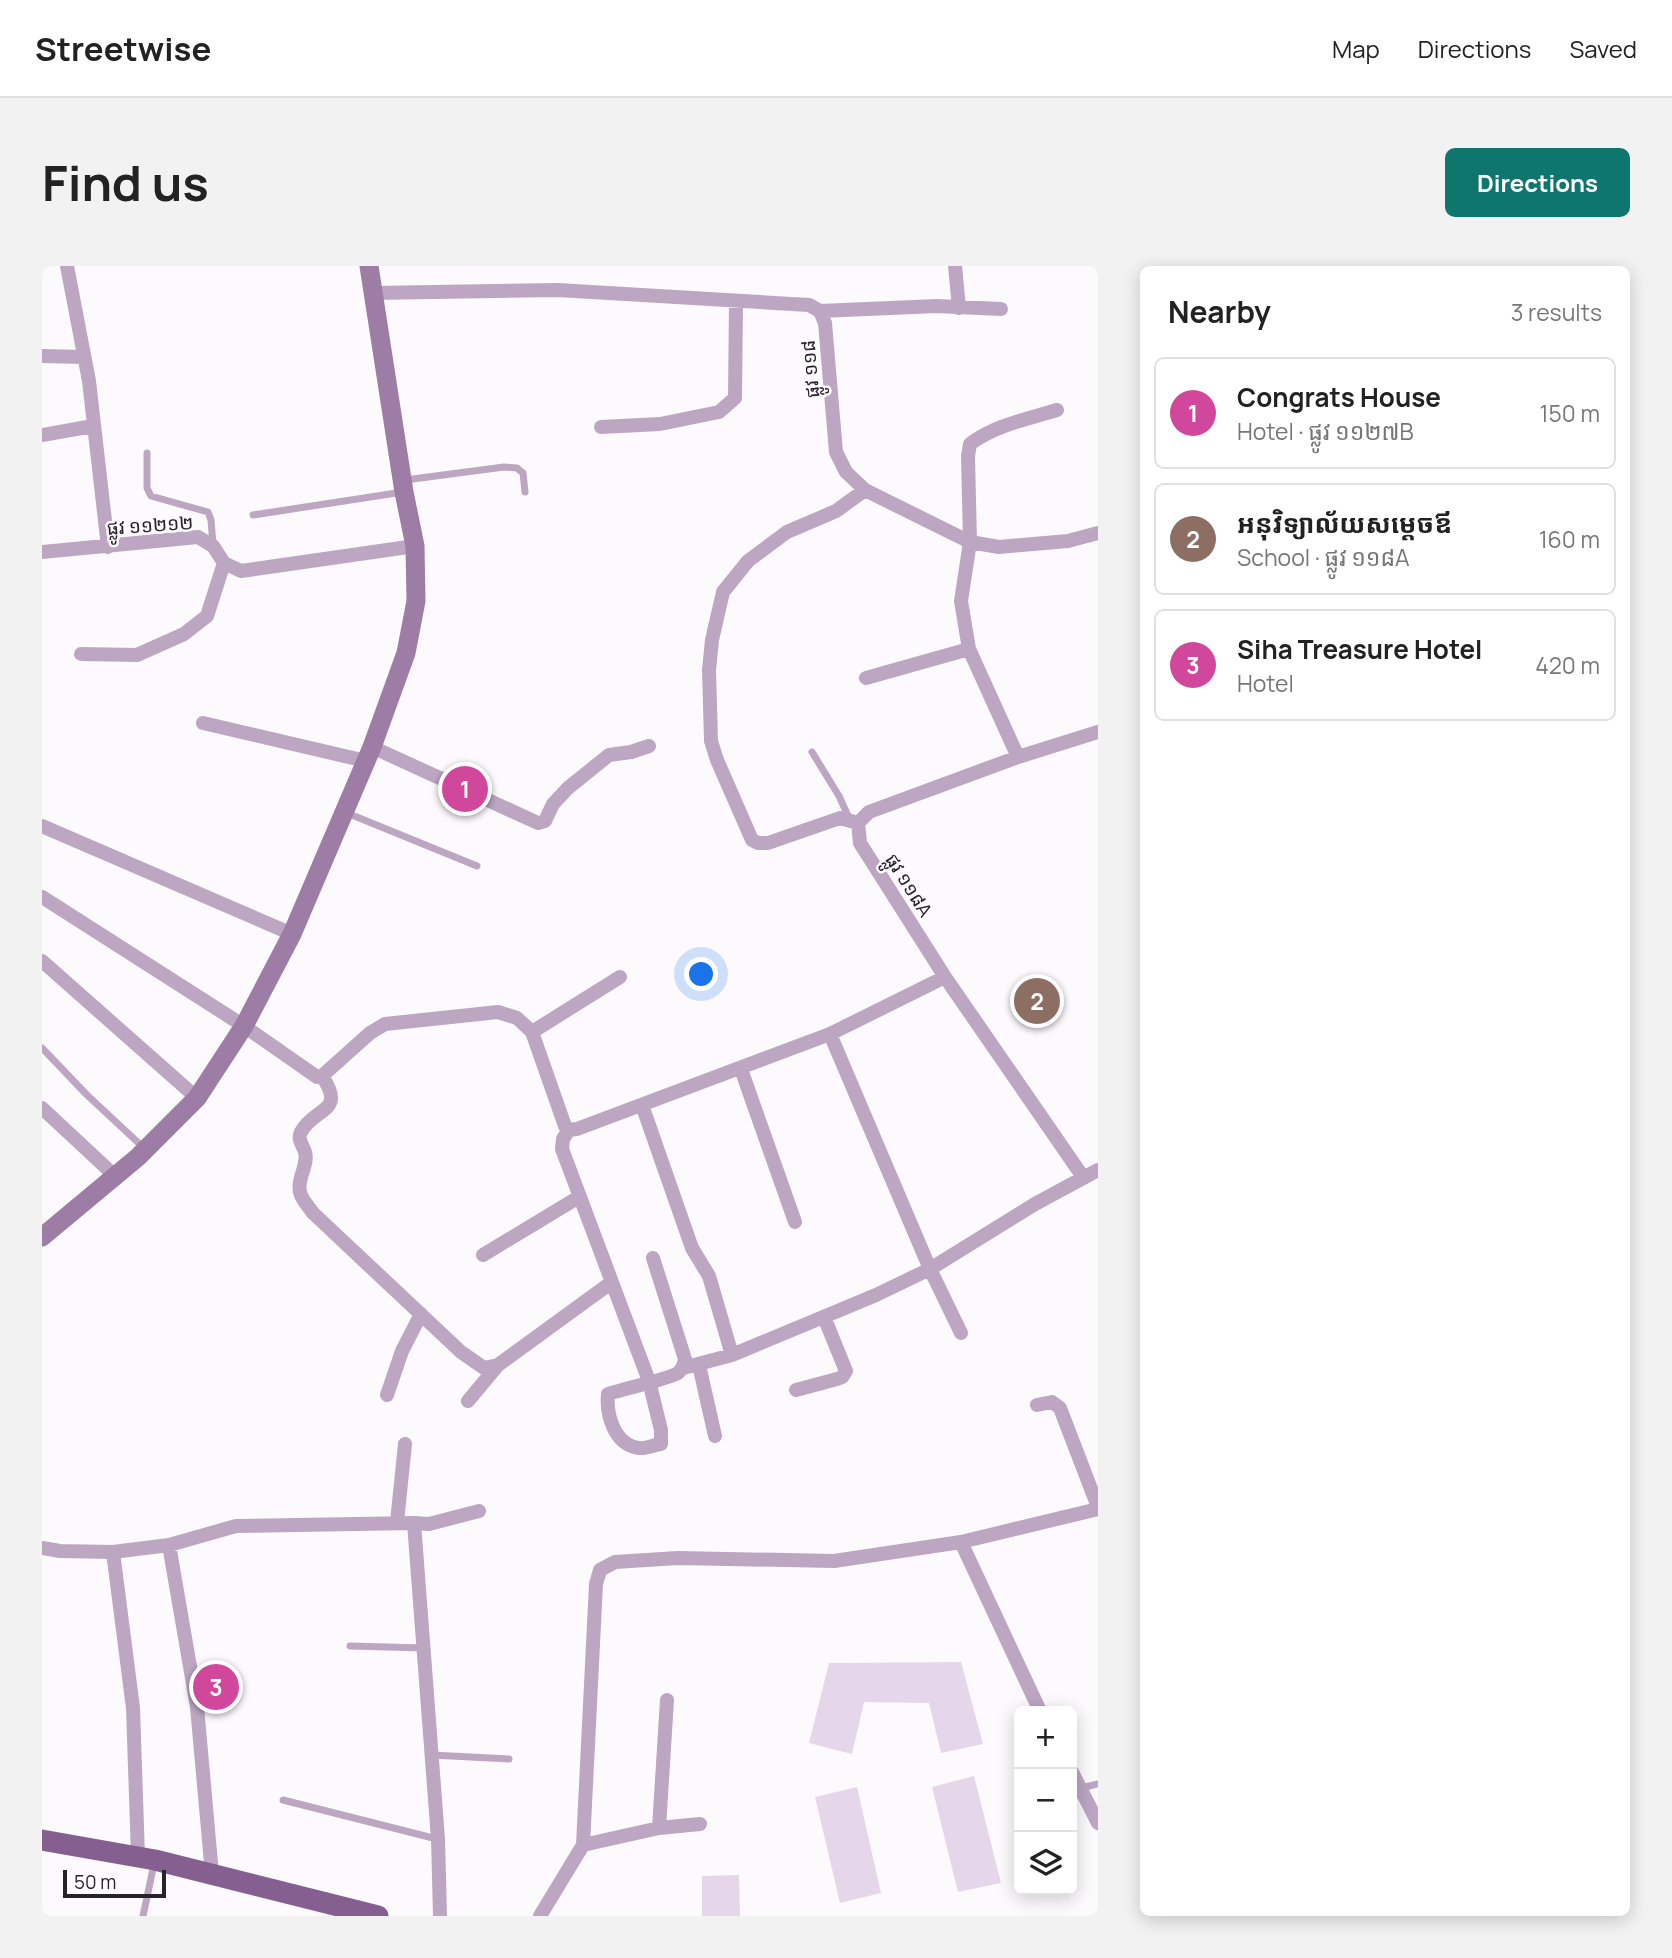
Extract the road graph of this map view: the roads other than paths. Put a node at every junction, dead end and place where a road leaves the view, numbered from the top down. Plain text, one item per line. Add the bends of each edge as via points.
1 (67, 266) edge
2 (369, 266) edge
3 (954, 266) edge
4 (373, 293) junction
5 (736, 301) junction
6 (959, 308) junction
7 (1001, 309) dead end
8 (820, 311) junction
9 (42, 356) edge
10 (84, 357) junction
11 (1057, 410) dead end
12 (93, 426) junction
13 (601, 427) dead end
14 (42, 435) edge
15 (146, 453) dead end
16 (403, 486) junction
17 (865, 490) junction
18 (526, 492) dead end
19 (253, 515) dead end
20 (1098, 533) edge
21 (970, 542) junction
22 (213, 546) junction
23 (108, 547) junction
24 (415, 547) junction
25 (42, 552) edge
26 (224, 563) junction
27 (969, 649) junction
28 (81, 654) dead end
29 (866, 678) dead end
30 (204, 723) dead end
31 (1098, 732) edge
32 (649, 746) dead end
33 (812, 752) dead end
34 (369, 754) junction
35 (1018, 757) junction
36 (343, 811) junction
37 (854, 821) junction
38 (42, 826) edge
39 (477, 866) dead end
40 (42, 897) edge
41 (292, 934) junction
42 (42, 961) edge
43 (945, 976) junction
44 (620, 977) dead end
45 (244, 1026) junction
46 (532, 1032) junction
47 (830, 1034) junction
48 (42, 1048) edge
49 (740, 1069) junction
50 (323, 1076) junction
51 (197, 1098) junction
52 (642, 1105) junction
53 (42, 1108) edge
54 (569, 1130) junction
55 (145, 1150) junction
56 (1098, 1170) edge
57 (115, 1176) junction
58 (1083, 1178) junction
59 (579, 1197) junction
60 (795, 1222) dead end
61 (42, 1237) edge
62 (482, 1255) dead end
63 (653, 1258) dead end
64 (930, 1269) junction
65 (612, 1282) junction
66 (421, 1314) junction
67 (824, 1317) junction
68 (961, 1333) dead end
69 (732, 1355) junction
70 (498, 1365) junction
71 (699, 1365) junction
72 (683, 1368) junction
73 (649, 1381) junction
74 (796, 1390) dead end
75 (387, 1395) dead end
76 (468, 1401) dead end
77 (1037, 1405) dead end
78 (715, 1436) dead end
79 (405, 1444) dead end
80 (1098, 1508) edge
81 (479, 1511) dead end
82 (397, 1522) junction
83 (414, 1523) junction
84 (961, 1542) junction
85 (169, 1545) junction
86 (42, 1548) edge
87 (113, 1552) junction
88 (350, 1646) dead end
89 (424, 1648) junction
90 (667, 1700) dead end
91 (1038, 1706) edge
92 (432, 1755) junction
93 (509, 1759) dead end
94 (1077, 1781) edge
95 (1098, 1784) edge
96 (1081, 1788) junction
97 (283, 1800) dead end
98 (1098, 1822) edge
99 (700, 1824) dead end
100 (659, 1828) junction
101 (438, 1839) junction
102 (42, 1840) edge
103 (583, 1844) junction
104 (146, 1858) junction
105 (212, 1874) junction
106 (143, 1916) edge
107 (378, 1916) edge
108 (440, 1916) edge
109 (540, 1916) edge

1 - 10 street
2 - 4 main road
3 - 6 street
4 - 5 street, ផ្លូវ ១១៨ via 558,290
4 - 16 main road
5 - 8 street, ផ្លូវ ១១៨ via 808,305
5 - 13 street via 735,398 727,407 660,424
6 - 7 street
6 - 8 street
8 - 17 street, ផ្លូវ ១១៨ via 825,323 836,452 846,472
9 - 10 street
10 - 12 street
11 - 21 street via 994,430 971,444
12 - 14 street
12 - 23 street
15 - 22 lane via 151,496 208,512
16 - 18 lane via 504,467 523,473
16 - 19 lane
16 - 24 main road
17 - 21 street, ផ្លូវ ១១៨
17 - 37 street via 836,511 787,532 748,561 723,592 709,670 712,741 752,840 768,843 840,818
20 - 21 street, ផ្លូវ ១១៨ via 1068,541 999,547
21 - 27 street via 961,601
22 - 23 street, ផ្លូវ ១១២១២ via 198,537
22 - 26 street, ផ្លូវ ១១២១២
23 - 25 street, ផ្លូវ ១១២១២
24 - 26 street via 241,571
24 - 34 main road via 416,601 406,653
26 - 28 street via 207,616 184,634 137,655
27 - 29 street
27 - 35 street
30 - 34 street
31 - 35 street
32 - 34 street via 609,755 568,788 545,821 538,823
33 - 37 lane
34 - 36 main road
35 - 37 street
36 - 39 lane
36 - 41 main road
37 - 43 street, ផ្លូវ ១១៨A via 860,843
38 - 41 street
40 - 45 street
41 - 45 main road
42 - 51 street
43 - 47 street
43 - 58 street, ផ្លូវ ១១៨A
44 - 46 street
45 - 50 street via 317,1077
45 - 51 main road
46 - 50 street via 517,1018 498,1012 385,1024
46 - 54 street
47 - 49 street
47 - 64 street
48 - 55 lane
49 - 52 street
49 - 60 street
50 - 66 street via 332,1094 330,1103 299,1137 306,1158 301,1195 313,1213
51 - 55 main road
52 - 54 street
52 - 69 street via 692,1248 709,1276
53 - 57 street
54 - 59 street via 562,1149
55 - 57 main road
56 - 58 street
57 - 61 main road
58 - 64 street
59 - 62 street
59 - 65 street
63 - 72 street via 685,1359
64 - 67 street
64 - 68 street
65 - 70 street
65 - 73 street
66 - 70 street via 472,1362 484,1368
66 - 75 street
67 - 69 street
67 - 74 street via 846,1371 837,1380
69 - 71 street
70 - 76 street
71 - 72 street
71 - 78 street
72 - 73 street via 675,1376
73 - 73 street via 661,1444 639,1448 623,1442 614,1430 608,1394
77 - 80 street via 1052,1402 1060,1408
79 - 82 street
80 - 84 street
81 - 83 street via 429,1524
82 - 83 street
82 - 85 street via 236,1525
83 - 89 street
84 - 91 street
84 - 103 street via 834,1560 678,1558 615,1562 600,1570
85 - 87 street
85 - 105 street via 197,1706
86 - 87 street
87 - 104 street
88 - 89 lane
89 - 92 street
90 - 100 street
92 - 93 lane
92 - 101 street
94 - 96 street
95 - 96 lane
96 - 98 street
97 - 101 lane
99 - 100 street
100 - 103 street
101 - 108 street
102 - 104 main road
103 - 109 street
104 - 105 main road
104 - 106 lane
105 - 107 main road

